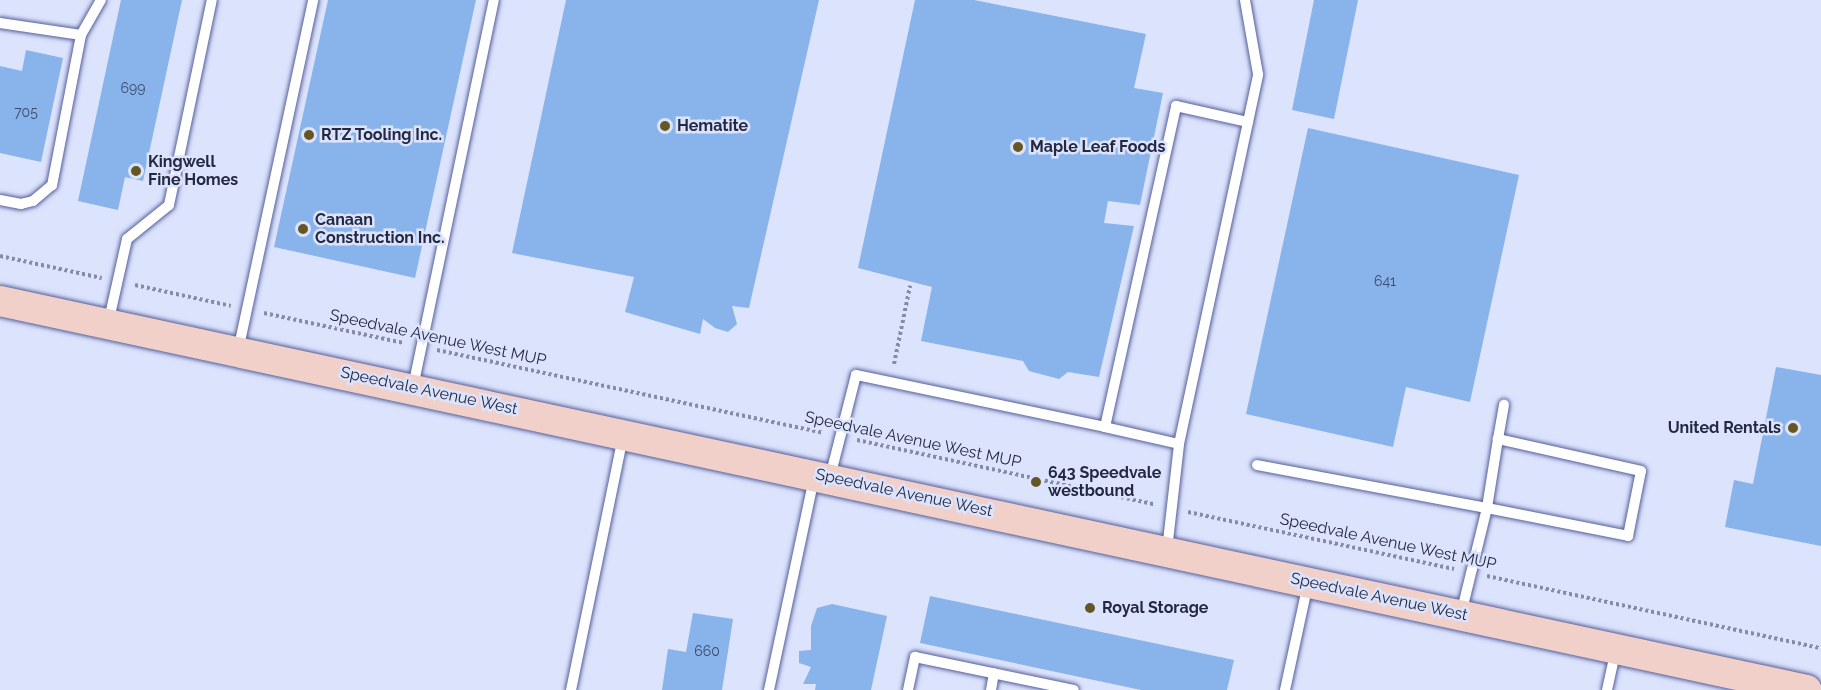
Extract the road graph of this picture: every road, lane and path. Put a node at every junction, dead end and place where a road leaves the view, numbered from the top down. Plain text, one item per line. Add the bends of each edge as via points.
1 (101, 0) edge
2 (212, 0) edge
3 (313, 0) edge
4 (494, 0) edge
5 (1245, 0) edge
6 (0, 23) edge
7 (81, 35) junction
8 (1248, 122) junction
9 (0, 200) edge
10 (0, 256) edge
11 (118, 281) junction
12 (910, 286) dead end
13 (0, 302) edge
14 (247, 309) junction
15 (108, 324) junction
16 (421, 347) junction
17 (238, 351) junction
18 (890, 382) junction
19 (412, 388) junction
20 (1504, 405) dead end
21 (1106, 427) junction
22 (624, 433) junction
23 (841, 437) junction
24 (1498, 439) junction
25 (1179, 444) junction
26 (1257, 465) dead end
27 (823, 476) junction
28 (1172, 508) junction
29 (1487, 508) junction
30 (1167, 550) junction
31 (1472, 573) junction
32 (1309, 581) junction
33 (1461, 615) junction
34 (1616, 648) junction
35 (1821, 648) edge
36 (994, 673) junction
37 (1068, 689) edge
38 (571, 690) edge
39 (769, 690) edge
40 (908, 690) edge
41 (991, 690) edge
42 (1285, 690) edge
43 (1607, 690) edge
44 (1807, 690) edge

1 - 7 lane
2 - 11 lane via 169,205 127,239
3 - 14 lane
4 - 16 lane
5 - 8 lane via 1258,74
6 - 7 lane
7 - 9 lane via 52,185 33,201 21,204
8 - 21 lane via 1176,106
8 - 25 lane
10 - 11 path, Speedvale Avenue West MUP
11 - 14 path, Speedvale Avenue West MUP
11 - 15 lane
12 - 18 path
13 - 15 main road, Speedvale Avenue West
14 - 16 path, Speedvale Avenue West MUP
14 - 17 lane
15 - 17 main road, Speedvale Avenue West
16 - 19 lane
16 - 23 path, Speedvale Avenue West MUP
17 - 19 main road, Speedvale Avenue West
18 - 21 lane
18 - 23 lane via 856,375
19 - 22 main road, Speedvale Avenue West
20 - 24 lane
21 - 25 lane
22 - 27 main road, Speedvale Avenue West
22 - 38 lane
23 - 27 lane
23 - 28 path, Speedvale Avenue West MUP
24 - 29 lane
24 - 29 lane via 1641,471 1628,536
25 - 28 lane
26 - 29 lane
27 - 30 main road, Speedvale Avenue West
27 - 39 lane
28 - 30 lane
28 - 31 path, Speedvale Avenue West MUP
29 - 31 lane
30 - 32 main road, Speedvale Avenue West
31 - 33 lane
31 - 35 path, Speedvale Avenue West MUP
32 - 33 main road, Speedvale Avenue West
32 - 42 lane
33 - 34 main road, Speedvale Avenue West
34 - 43 lane
34 - 44 main road, Speedvale Avenue West
36 - 37 lane
36 - 40 lane via 915,657
36 - 41 lane

